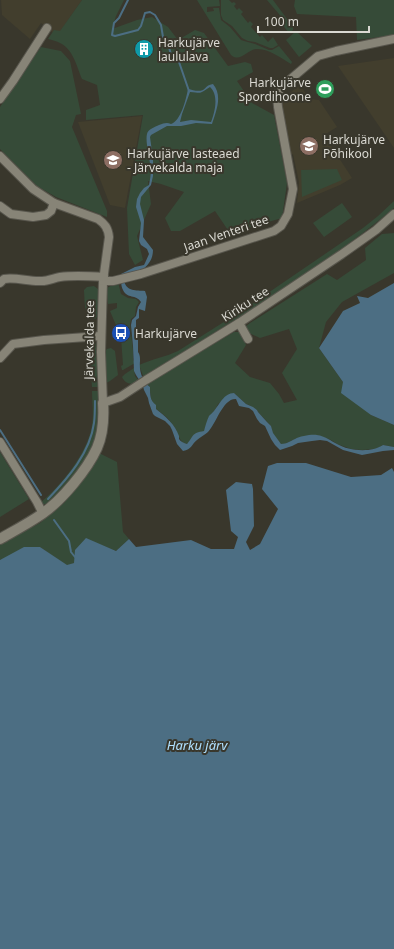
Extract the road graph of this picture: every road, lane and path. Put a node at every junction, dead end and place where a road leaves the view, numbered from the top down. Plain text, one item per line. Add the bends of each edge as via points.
1 (47, 28) dead end
2 (394, 39) edge
3 (0, 99) edge
4 (0, 156) edge
5 (54, 203) junction
6 (0, 206) edge
7 (394, 214) edge
8 (0, 274) edge
9 (11, 278) junction
10 (104, 279) junction
11 (0, 283) edge
12 (239, 323) junction
13 (101, 336) junction
14 (248, 339) dead end
15 (0, 358) edge
16 (103, 403) junction
17 (0, 442) edge
18 (43, 514) junction
19 (0, 539) edge

1 - 3 street
2 - 10 street, Jaan Venteri tee via 318,56 280,88 277,100 293,189 288,214 281,226 274,231 163,268 113,281
4 - 5 street, Järvekalda tee via 33,189
5 - 6 street via 46,215 33,217 11,214
5 - 10 street, Järvekalda tee via 104,223 109,237
7 - 12 street, Kiriku tee via 342,254
8 - 9 street, Jaan Venteri tee
9 - 10 street, Jaan Venteri tee via 42,282 68,276 93,276
9 - 11 street via 4,278
10 - 13 street, Järvekalda tee
12 - 14 street
12 - 16 street, Kiriku tee via 120,397
13 - 15 street via 12,344
13 - 16 street, Järvekalda tee
16 - 18 street, Järvekalda tee via 103,426 96,448 71,486
17 - 18 street
18 - 19 street, Järvekalda tee

